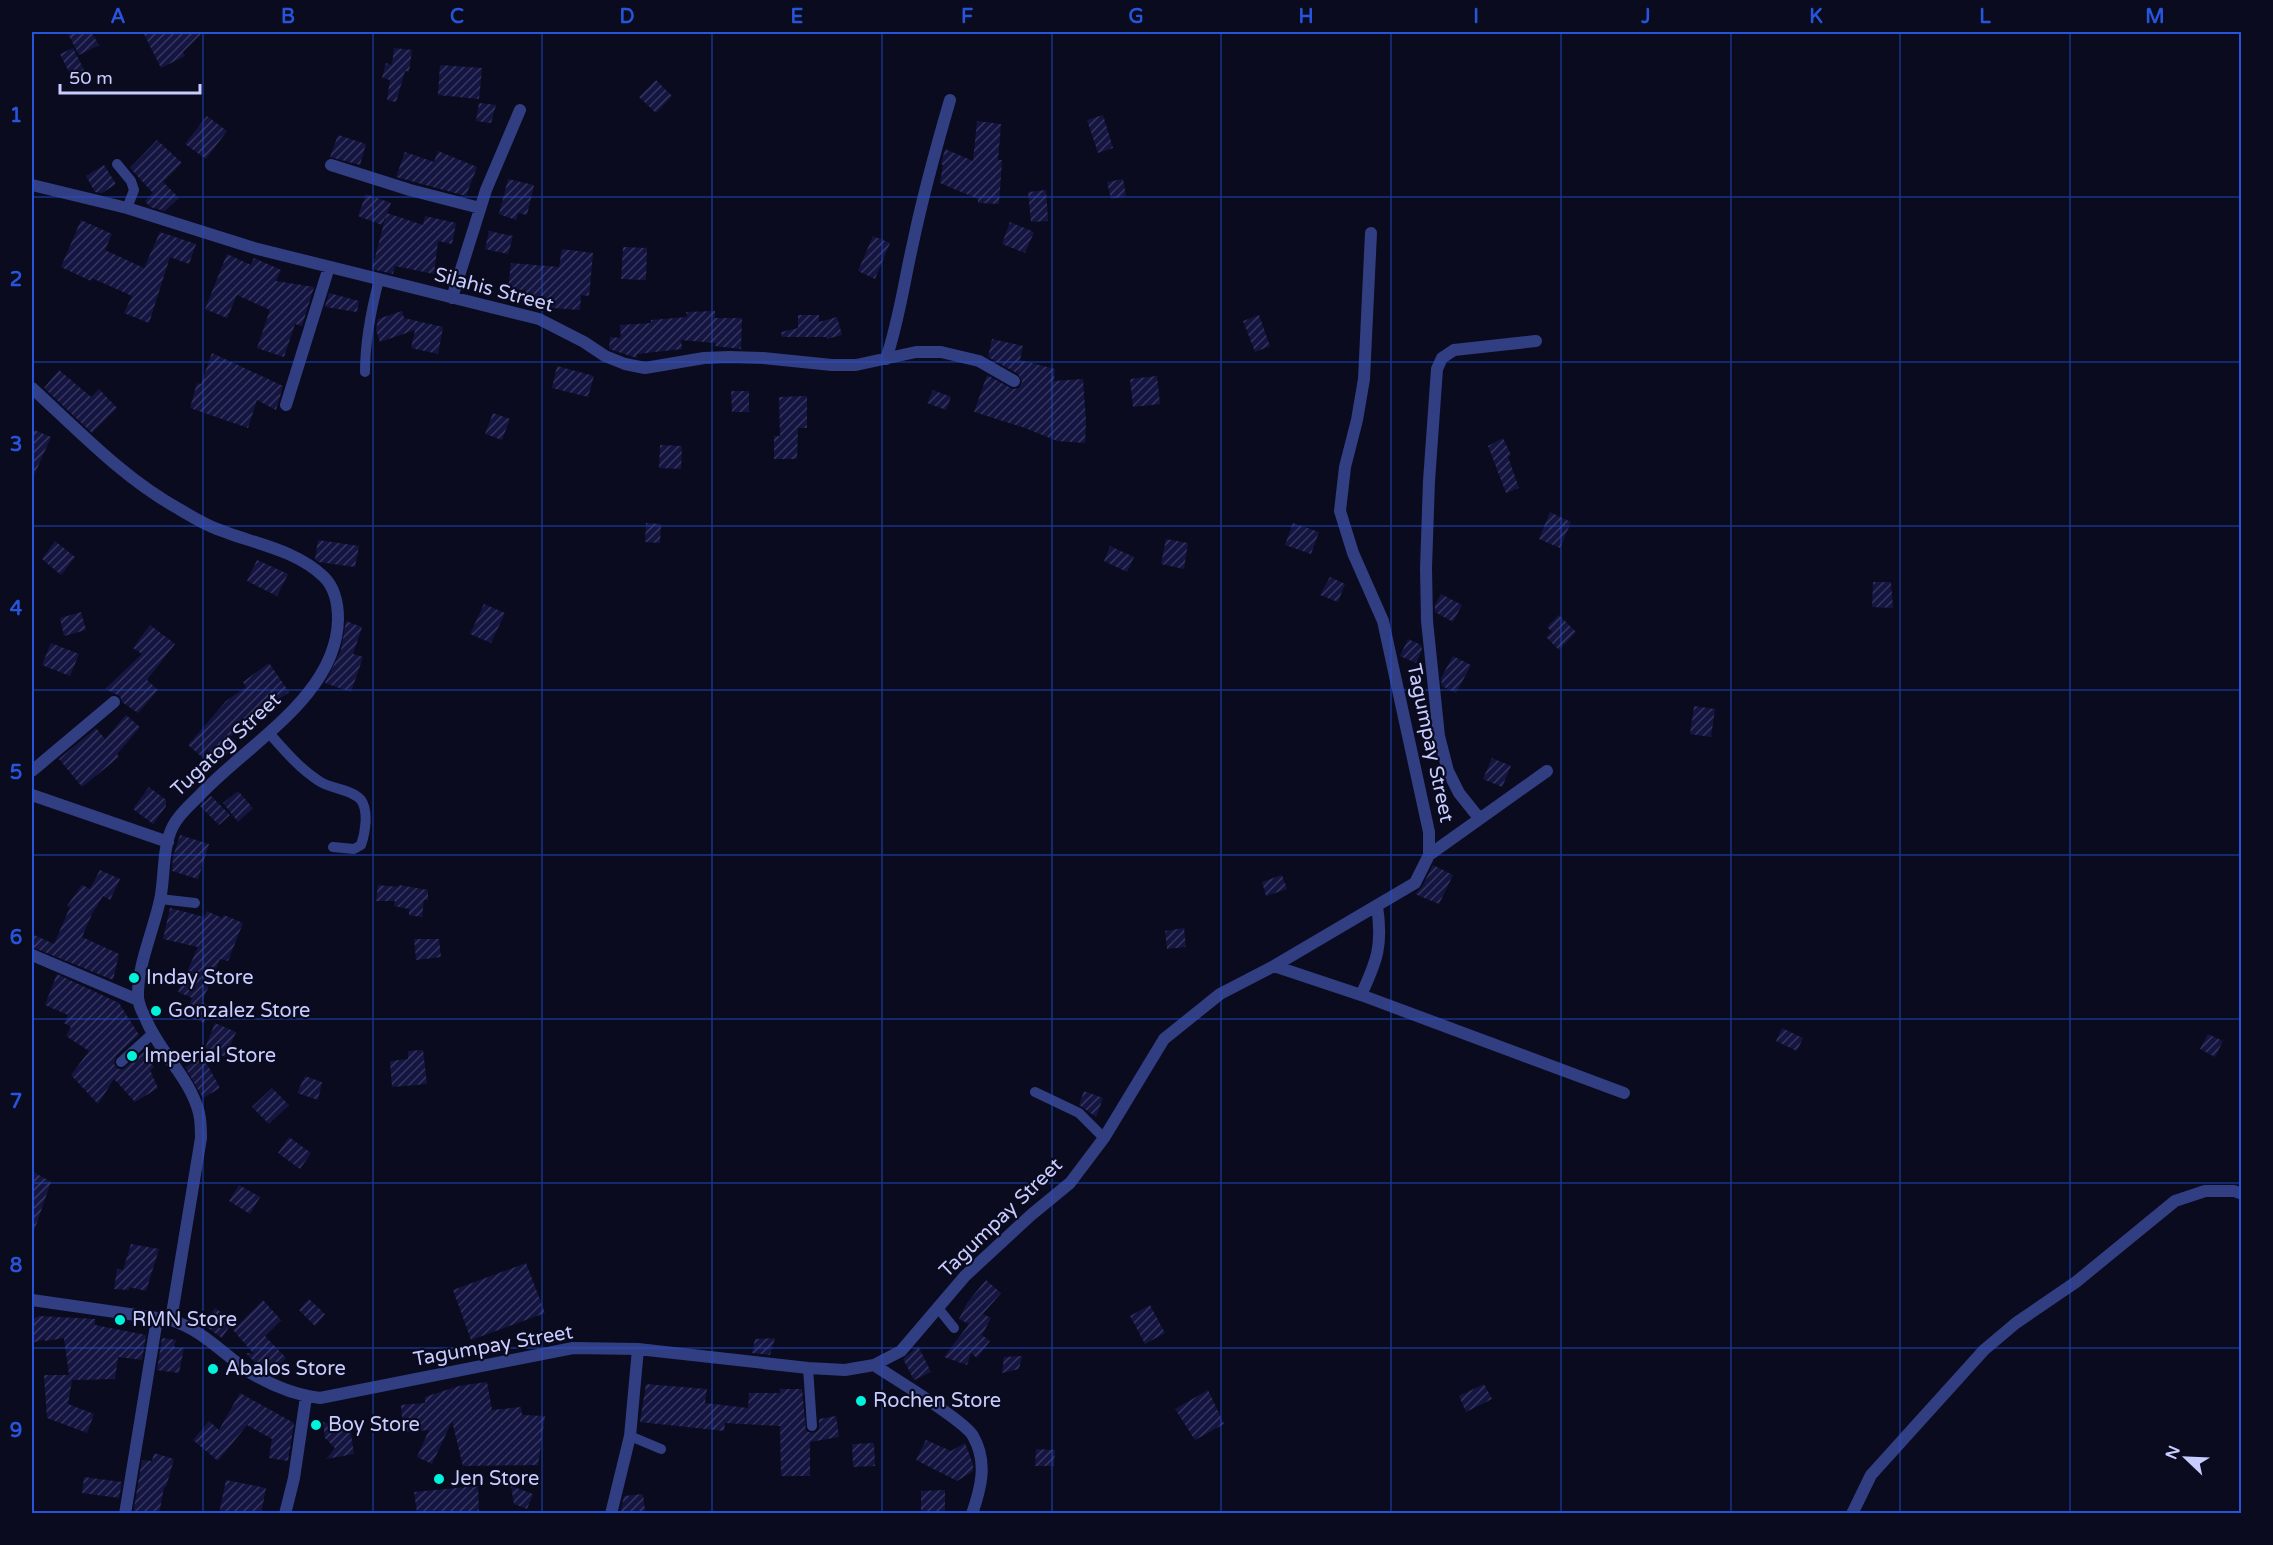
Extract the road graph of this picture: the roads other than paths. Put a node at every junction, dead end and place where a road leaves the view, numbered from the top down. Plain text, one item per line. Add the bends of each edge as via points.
1 (950, 100) dead end
2 (520, 110) dead end
3 (117, 164) dead end
4 (331, 165) dead end
5 (32, 185) edge
6 (127, 208) junction
7 (480, 208) junction
8 (1371, 233) dead end
9 (329, 267) junction
10 (379, 279) junction
11 (452, 298) junction
12 (1536, 341) dead end
13 (886, 359) junction
14 (365, 372) dead end
15 (1014, 381) dead end
16 (32, 388) edge
17 (286, 405) dead end
18 (114, 702) dead end
19 (269, 733) junction
20 (32, 771) edge
21 (1547, 771) dead end
22 (32, 795) edge
23 (1479, 818) junction
24 (168, 842) junction
25 (333, 847) dead end
26 (1429, 855) junction
27 (160, 899) junction
28 (195, 903) dead end
29 (1377, 906) junction
30 (32, 955) edge
31 (1274, 966) junction
32 (1360, 995) junction
33 (138, 1000) junction
34 (152, 1034) junction
35 (121, 1062) dead end
36 (1035, 1092) dead end
37 (1624, 1093) dead end
38 (1104, 1138) junction
39 (2241, 1194) edge
40 (32, 1300) edge
41 (938, 1308) junction
42 (157, 1319) junction
43 (171, 1320) junction
44 (954, 1328) dead end
45 (638, 1349) junction
46 (874, 1365) junction
47 (808, 1368) junction
48 (306, 1397) junction
49 (813, 1426) dead end
50 (630, 1436) junction
51 (661, 1449) dead end
52 (125, 1514) edge
53 (285, 1514) edge
54 (611, 1514) edge
55 (972, 1514) edge
56 (1852, 1514) edge

1 - 13 street
2 - 7 street
3 - 6 lane via 134,190
4 - 7 street
5 - 6 street, Silahis Street
6 - 9 street, Silahis Street
7 - 11 street
8 - 26 street, Tagumpay Street via 1364,379 1345,466 1340,511 1353,553 1383,621 1429,832
9 - 10 street, Silahis Street
9 - 17 street
10 - 11 street, Silahis Street
10 - 14 lane via 367,336
11 - 13 street, Silahis Street via 539,319 605,356 645,368 729,357 832,365
12 - 23 street via 1454,350 1442,358 1437,369 1429,492 1427,621 1439,736 1448,771
13 - 15 street, Silahis Street via 916,352 941,352 979,361
16 - 19 street, Tugatog Street via 141,484 210,526 274,548 308,565 334,591 338,627 326,667 306,696
18 - 20 street
19 - 24 street, Tugatog Street via 180,816
19 - 25 lane via 301,769 361,801 365,811 361,845 354,849
21 - 23 street
22 - 24 street
23 - 26 street
24 - 27 street, Tugatog Street
26 - 29 street, Tagumpay Street via 1415,883
27 - 28 lane
27 - 33 street, Tugatog Street
29 - 31 street, Tagumpay Street
29 - 32 street via 1379,951
30 - 33 street
31 - 32 street
31 - 38 street, Tagumpay Street via 1220,994 1164,1039
32 - 37 street
33 - 34 street, Tugatog Street
34 - 35 lane
34 - 43 street, Tugatog Street via 189,1089 199,1113 201,1138
36 - 38 lane via 1079,1113
38 - 41 street, Tagumpay Street via 1070,1183 972,1269
39 - 56 street via 2205,1191 2175,1202 2085,1275 2016,1323 1984,1350 1871,1475
40 - 42 street, Tagumpay Street
41 - 44 lane
41 - 46 street, Tagumpay Street via 901,1351
42 - 43 street, Tagumpay Street
42 - 52 street
43 - 48 street, Tagumpay Street via 203,1335 251,1372 283,1390
45 - 47 street, Tagumpay Street
45 - 48 street, Tagumpay Street via 573,1348 338,1396
45 - 50 street
46 - 47 street, Tagumpay Street via 845,1370
46 - 55 street via 973,1435 983,1480
47 - 49 lane
48 - 53 street
50 - 51 lane
50 - 54 street

